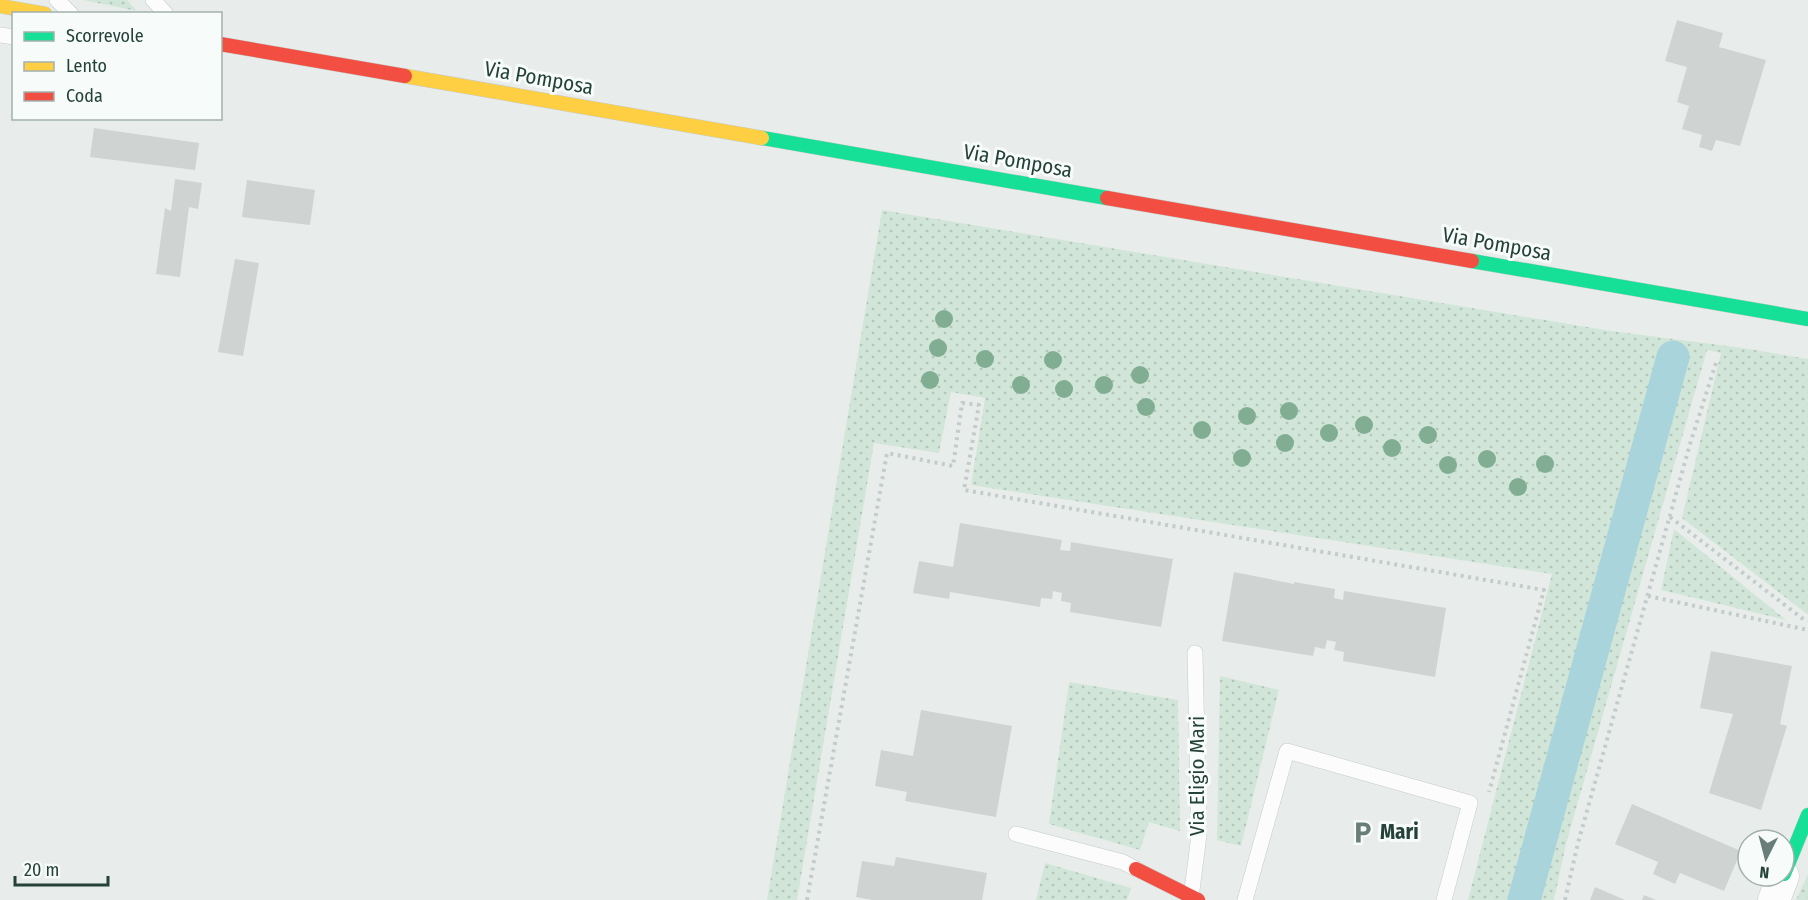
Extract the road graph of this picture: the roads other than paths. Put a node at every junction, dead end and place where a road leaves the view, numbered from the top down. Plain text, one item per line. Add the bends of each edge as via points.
1 (57, 0) edge
2 (153, 0) edge
3 (0, 6) edge
4 (34, 12) edge
5 (69, 12) edge
6 (164, 12) edge
7 (222, 44) edge
8 (1808, 319) edge
9 (1196, 653) dead end
10 (1808, 815) edge
11 (1016, 834) dead end
12 (1796, 845) edge
13 (1136, 869) joint
14 (1194, 899) edge
15 (1245, 900) edge
16 (1444, 900) edge

1 - 5 lane
2 - 6 lane
3 - 4 main road
7 - 8 main road, Via Pomposa
9 - 14 lane, Via Eligio Mari via 1199,835
10 - 12 main road
11 - 13 lane via 1123,862
13 - 14 main road, Via Eligio Mari
15 - 16 lane via 1287,751 1470,803

